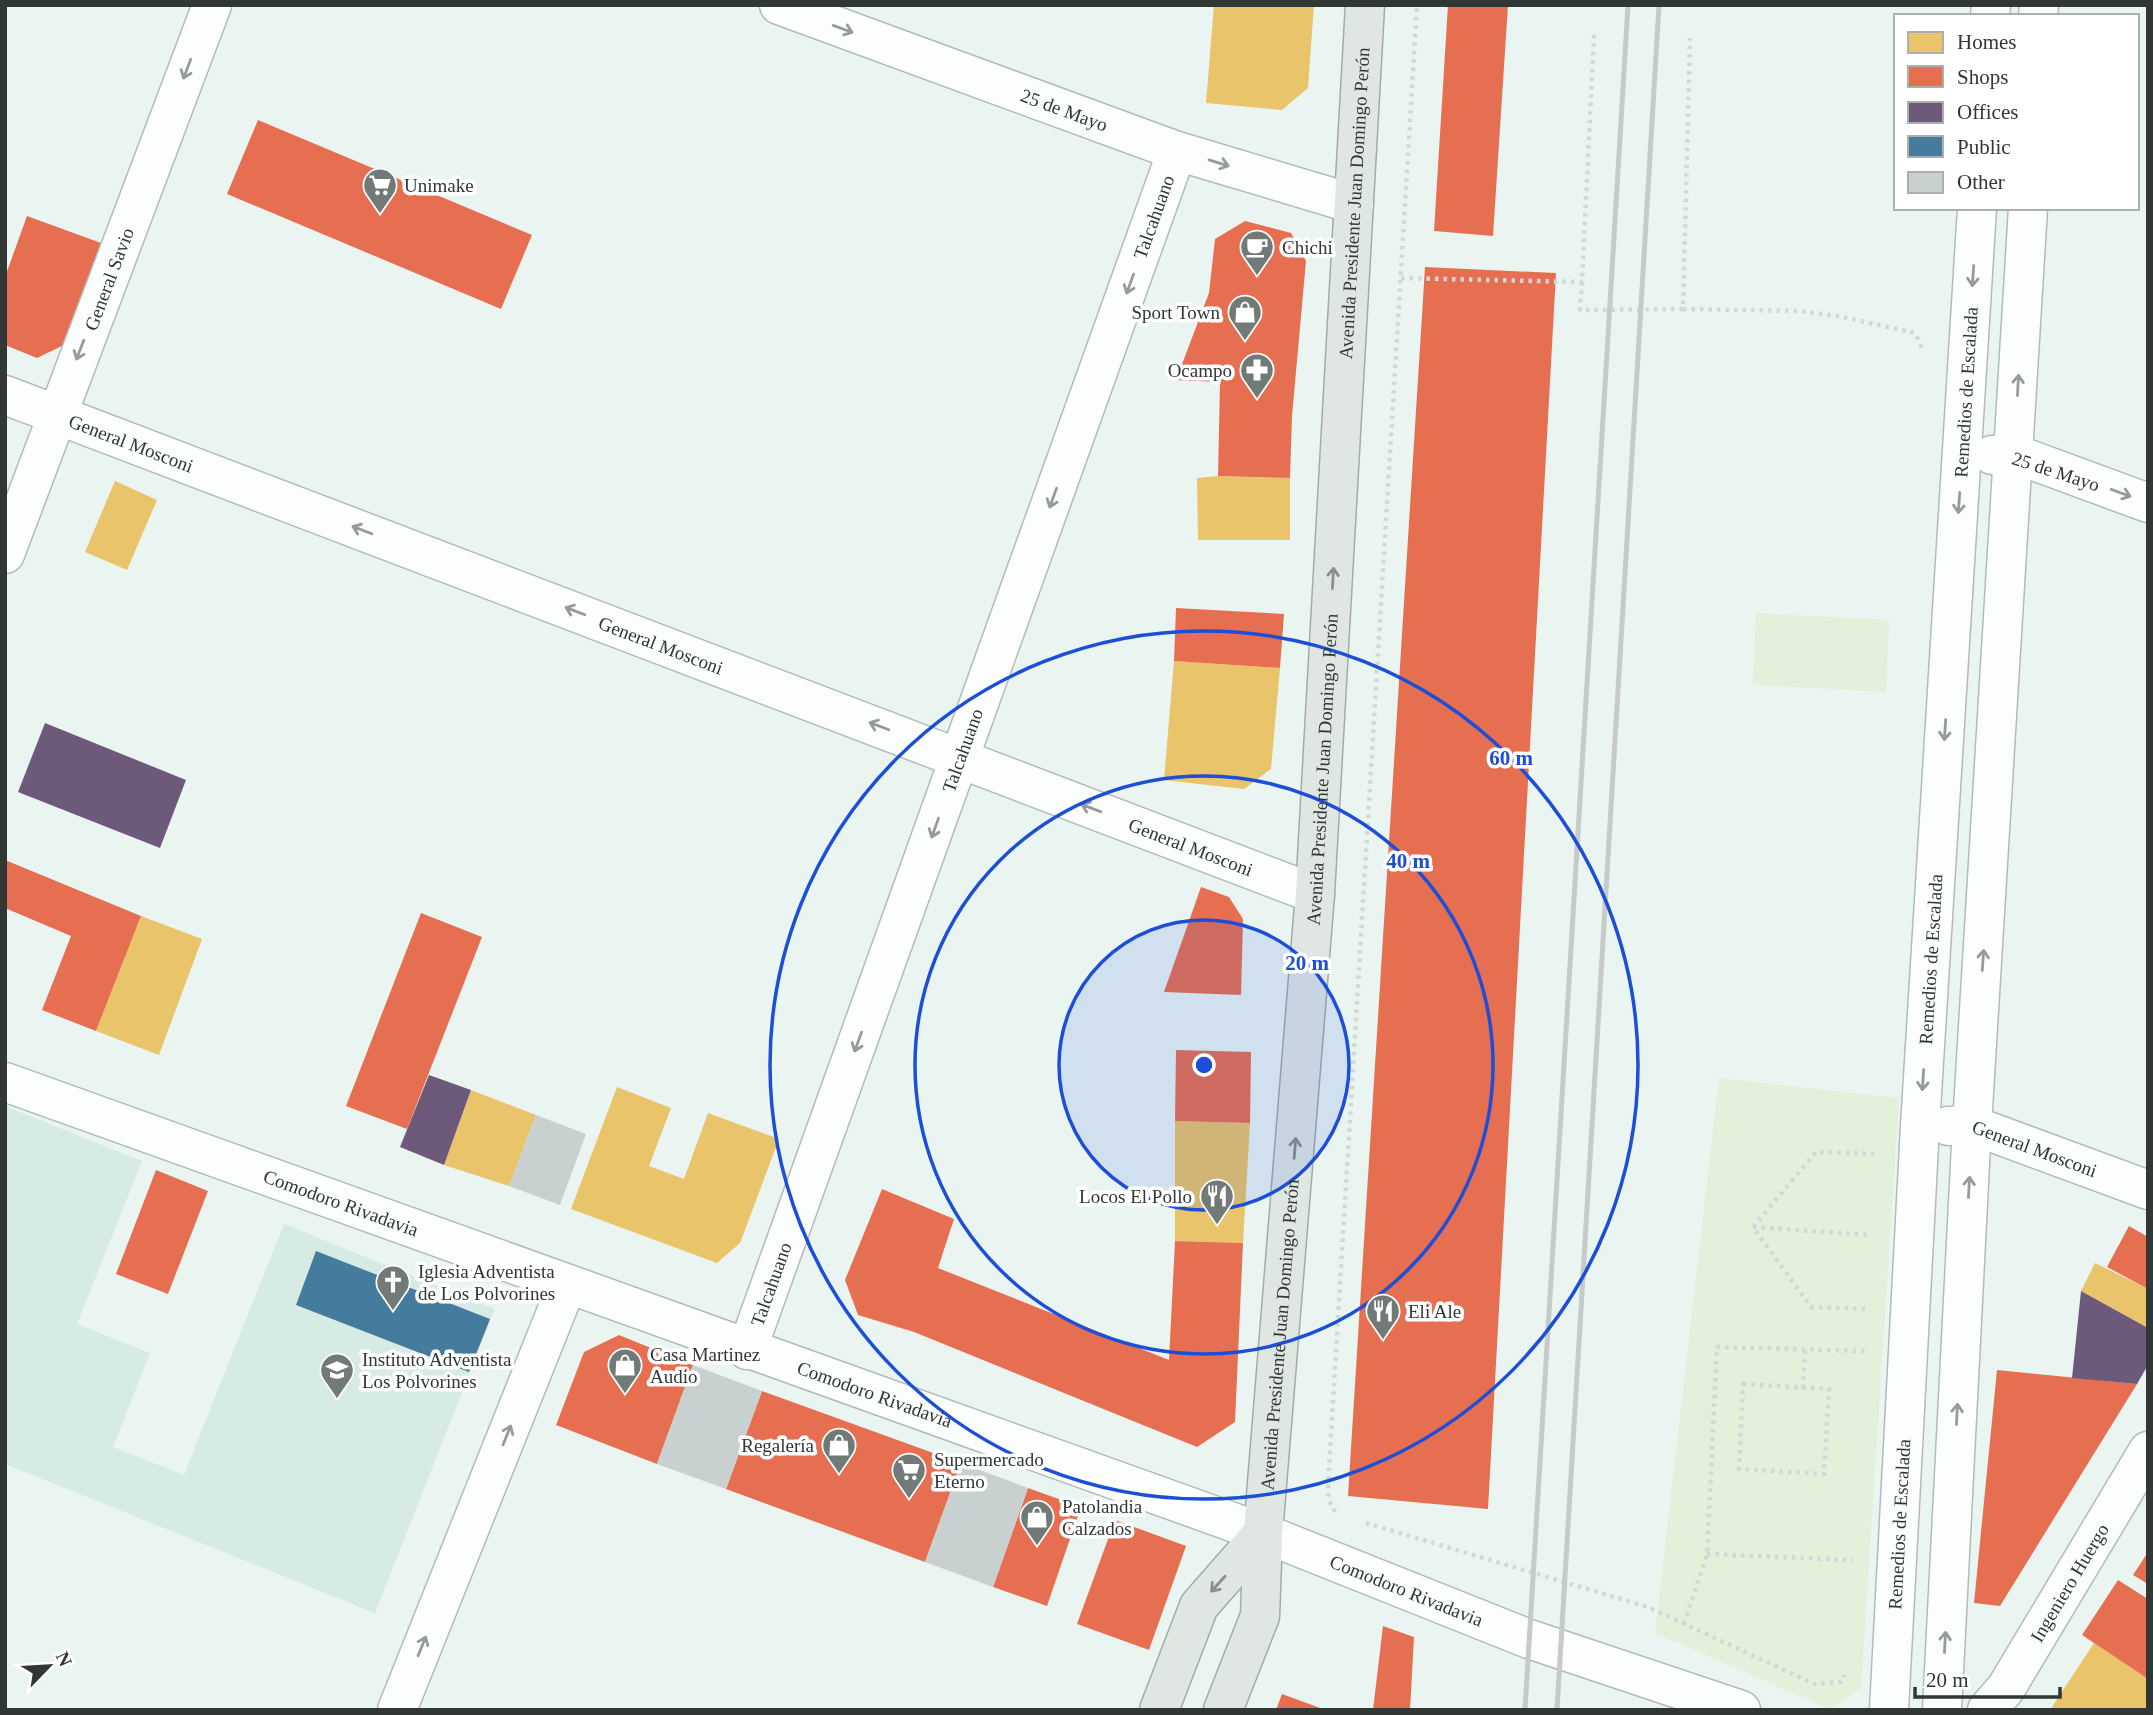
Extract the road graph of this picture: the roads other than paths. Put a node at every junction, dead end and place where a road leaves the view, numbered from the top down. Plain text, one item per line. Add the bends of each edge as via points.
1 (212, 5) edge
2 (779, 5) edge
3 (1365, 5) edge
4 (1177, 151) junction
5 (1354, 204) junction
6 (1978, 210) edge
7 (2028, 210) edge
8 (5, 395) edge
9 (56, 413) junction
10 (2014, 454) junction
11 (1961, 456) junction
12 (2148, 503) edge
13 (5, 554) edge
14 (960, 757) junction
15 (1315, 894) junction
16 (5, 1082) edge
17 (1972, 1125) junction
18 (1920, 1126) junction
19 (2148, 1190) edge
20 (567, 1285) junction
21 (747, 1350) junction
22 (2148, 1451) edge
23 (1264, 1533) junction
24 (397, 1710) edge
25 (1159, 1710) edge
26 (1223, 1710) edge
27 (1741, 1710) edge
28 (1889, 1710) edge
29 (1942, 1710) edge
30 (1987, 1710) edge

1 -> 9 street, General Savio
2 -> 4 street, 25 de Mayo
3 - 5 main road, Avenida Presidente Juan Domingo Perón
4 -> 5 street, 25 de Mayo
4 -> 14 street, Talcahuano
15 -> 5 main road, Avenida Presidente Juan Domingo Perón
6 -> 11 street, Remedios de Escalada
10 -> 7 street
8 - 9 street, General Mosconi
9 - 13 street, General Savio
14 -> 9 street, General Mosconi
10 - 11 street, 25 de Mayo
10 -> 12 street, 25 de Mayo
17 -> 10 street
11 -> 18 street, Remedios de Escalada
15 -> 14 street, General Mosconi
14 -> 21 street, Talcahuano
23 -> 15 main road, Avenida Presidente Juan Domingo Perón
16 - 20 street, Comodoro Rivadavia
17 - 18 street, General Mosconi
17 - 19 street, General Mosconi
29 -> 17 street
18 - 28 street, Remedios de Escalada
20 - 21 street, Comodoro Rivadavia
24 -> 20 street
21 - 23 street, Comodoro Rivadavia
22 - 30 street, Ingeniero Huergo via 2006,1688
23 -> 25 main road via 1199,1606
23 - 26 main road, Avenida Presidente Juan Domingo Perón via 1261,1616
23 - 27 street, Comodoro Rivadavia via 1529,1639

